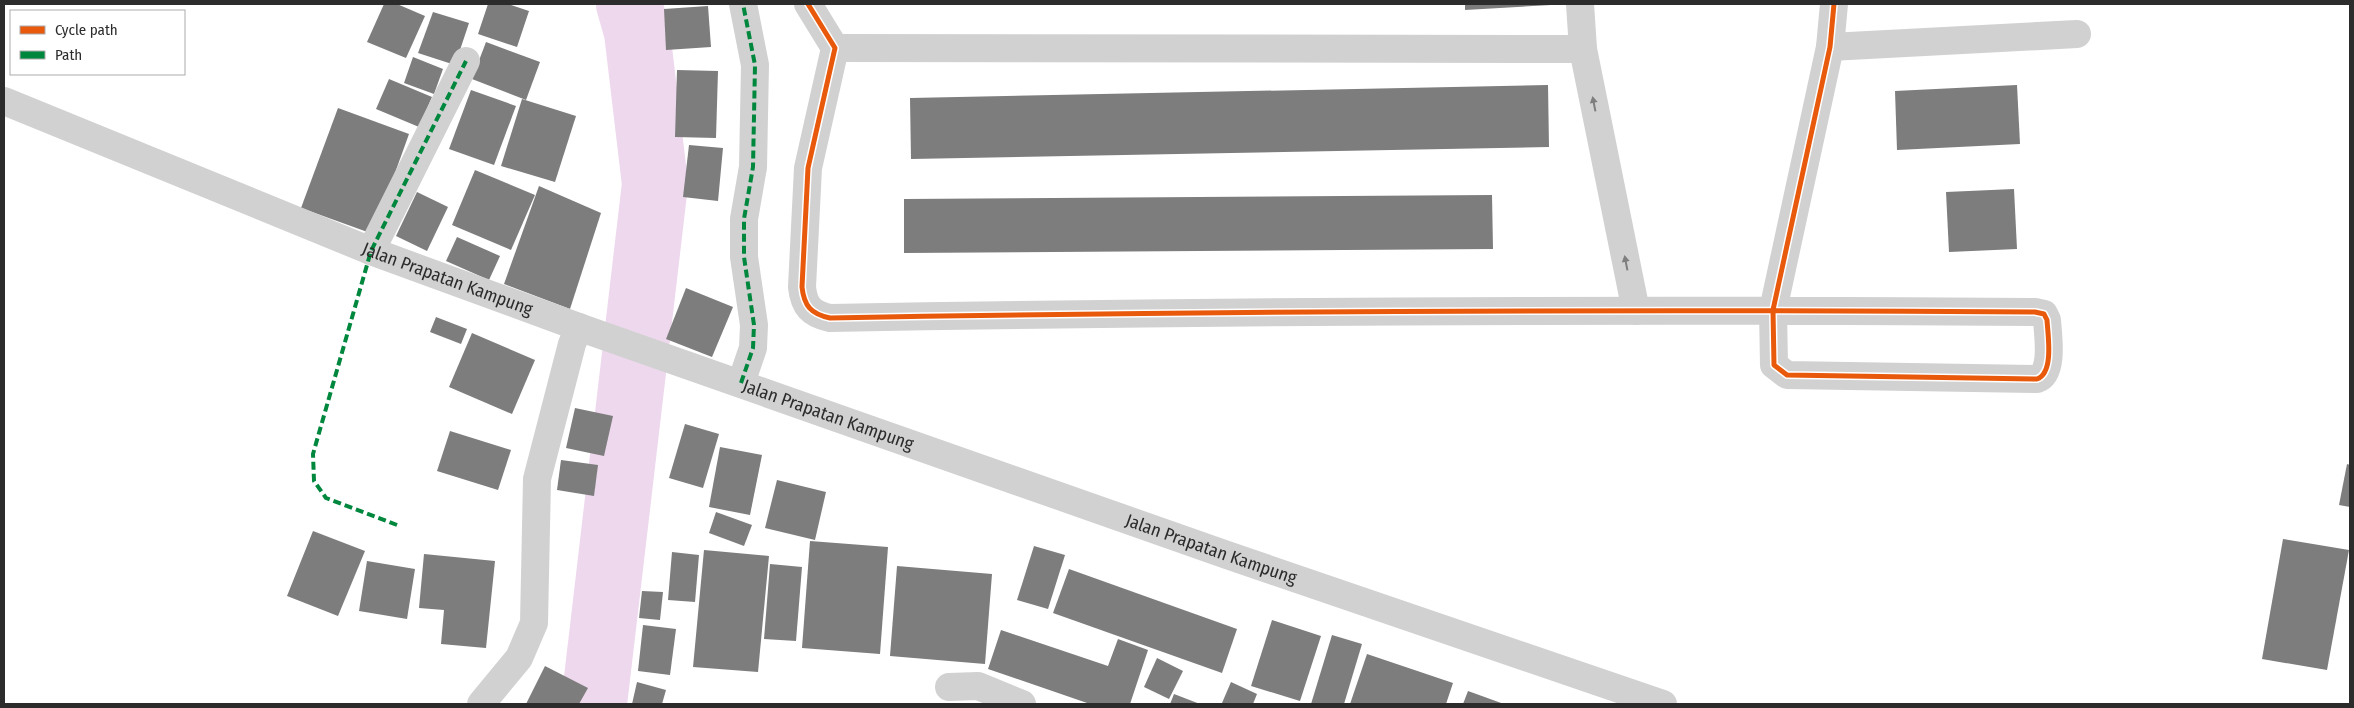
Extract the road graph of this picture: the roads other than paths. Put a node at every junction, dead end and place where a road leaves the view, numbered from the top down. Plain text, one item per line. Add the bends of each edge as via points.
1 (743, 4) edge
2 (808, 4) edge
3 (1580, 4) edge
4 (1834, 4) edge
5 (2078, 34) dead end
6 (1830, 47) junction
7 (835, 48) junction
8 (1583, 48) junction
9 (466, 61) dead end
10 (4, 102) edge
11 (371, 251) junction
12 (1636, 310) junction
13 (1773, 310) junction
14 (582, 328) junction
15 (741, 383) junction
16 (949, 687) dead end
17 (481, 704) edge
18 (1022, 704) edge
19 (1663, 704) edge

1 - 15 street via 755,65 753,166 744,219 744,257 754,325 753,348
2 - 7 street
3 - 8 street
4 - 6 street
5 - 6 street
6 - 13 street
7 - 8 street
7 - 12 street via 808,168 802,287 804,302 819,316
12 -> 8 street
9 - 11 street
10 - 11 street, Jalan Prapatan Kampung
11 - 14 street, Jalan Prapatan Kampung
12 - 13 street
13 - 13 street via 2035,312 2044,314 2048,320 2048,370 2037,379 1787,375 1774,366
14 - 15 street, Jalan Prapatan Kampung
14 - 17 street via 572,344 537,479 534,623 520,658
15 - 19 street, Jalan Prapatan Kampung via 1227,555
16 - 18 street via 978,686

